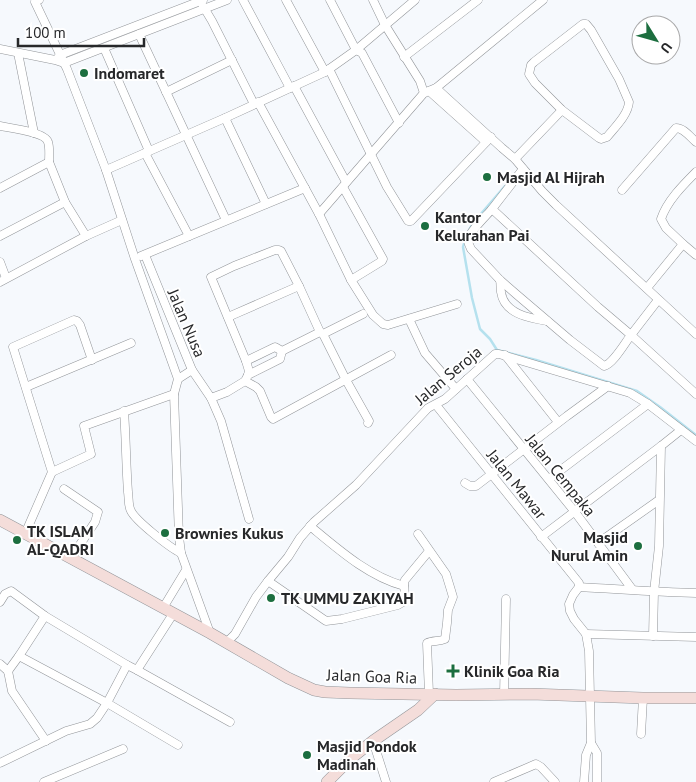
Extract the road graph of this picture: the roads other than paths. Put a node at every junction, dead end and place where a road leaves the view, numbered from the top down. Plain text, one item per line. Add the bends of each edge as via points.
1 (201, 0) edge
2 (227, 0) edge
3 (243, 0) edge
4 (286, 0) edge
5 (330, 0) edge
6 (373, 0) edge
7 (414, 0) edge
8 (478, 0) edge
9 (543, 0) edge
10 (36, 1) edge
11 (204, 9) junction
12 (385, 26) junction
13 (139, 34) junction
14 (104, 48) junction
15 (0, 50) edge
16 (356, 50) junction
17 (18, 53) junction
18 (404, 57) junction
19 (58, 58) junction
20 (232, 60) junction
21 (64, 63) junction
22 (327, 70) junction
23 (292, 87) junction
24 (430, 91) junction
25 (166, 92) junction
26 (256, 103) junction
27 (562, 110) junction
28 (225, 118) junction
29 (399, 123) junction
30 (0, 126) edge
31 (34, 133) junction
32 (186, 134) junction
33 (488, 140) junction
34 (696, 142) edge
35 (147, 152) junction
36 (371, 155) junction
37 (515, 159) junction
38 (49, 162) junction
39 (523, 169) junction
40 (106, 170) junction
41 (696, 172) edge
42 (344, 185) junction
43 (0, 188) edge
44 (305, 188) junction
45 (622, 190) dead end
46 (65, 202) junction
47 (266, 204) junction
48 (492, 209) junction
49 (319, 214) junction
50 (122, 220) junction
51 (226, 220) junction
52 (0, 236) edge
53 (86, 236) junction
54 (189, 236) junction
55 (683, 244) junction
56 (145, 255) junction
57 (696, 255) edge
58 (135, 259) junction
59 (0, 262) edge
60 (3, 280) edge
61 (352, 280) junction
62 (500, 280) junction
63 (299, 286) junction
64 (647, 288) junction
65 (658, 300) junction
66 (457, 304) dead end
67 (363, 314) dead end
68 (228, 317) junction
69 (409, 319) junction
70 (549, 321) junction
71 (322, 333) junction
72 (696, 334) edge
73 (631, 335) junction
74 (131, 343) dead end
75 (282, 351) junction
76 (391, 355) dead end
77 (505, 356) junction
78 (92, 360) junction
79 (246, 361) junction
80 (192, 370) junction
81 (247, 378) junction
82 (467, 379) junction
83 (178, 380) junction
84 (346, 380) junction
85 (608, 386) junction
86 (26, 387) junction
87 (456, 389) junction
88 (174, 394) junction
89 (696, 394) edge
90 (211, 398) junction
91 (436, 404) junction
92 (648, 404) junction
93 (124, 411) junction
94 (558, 422) junction
95 (368, 423) dead end
96 (681, 430) junction
97 (696, 441) edge
98 (661, 446) junction
99 (524, 449) junction
100 (52, 472) junction
101 (491, 474) junction
102 (548, 479) junction
103 (465, 483) dead end
104 (64, 489) dead end
105 (660, 500) junction
106 (575, 512) junction
107 (249, 519) dead end
108 (0, 520) edge
109 (310, 526) junction
110 (26, 534) junction
111 (418, 534) dead end
112 (541, 537) junction
113 (598, 543) junction
114 (429, 551) junction
115 (181, 553) junction
116 (71, 558) junction
117 (186, 570) junction
118 (268, 582) junction
119 (578, 584) junction
120 (404, 586) junction
121 (632, 589) junction
122 (654, 592) junction
123 (696, 594) edge
124 (506, 599) dead end
125 (0, 602) edge
126 (168, 611) junction
127 (45, 616) junction
128 (210, 633) junction
129 (586, 634) junction
130 (653, 636) junction
131 (696, 637) edge
132 (226, 643) junction
133 (19, 656) junction
134 (0, 664) edge
135 (127, 665) junction
136 (137, 670) junction
137 (8, 671) junction
138 (432, 694) junction
139 (504, 694) junction
140 (590, 696) junction
141 (643, 698) junction
142 (696, 698) edge
143 (107, 703) junction
144 (230, 722) dead end
145 (641, 734) dead end
146 (46, 741) junction
147 (373, 741) junction
148 (591, 743) junction
149 (178, 745) dead end
150 (123, 749) dead end
151 (1, 760) edge
152 (44, 782) edge
153 (327, 782) edge
154 (386, 782) edge
155 (494, 782) edge
156 (555, 782) edge
157 (584, 782) edge
158 (597, 782) edge

1 - 11 street
1 - 19 street
2 - 11 street
3 - 23 street
4 - 22 street
5 - 16 street
6 - 12 street
7 - 12 street
8 - 18 street
9 - 24 street
10 - 19 street
11 - 13 street
11 - 20 street
12 - 16 street
12 - 18 street
13 - 14 street
13 - 25 street
14 - 21 street
14 - 35 street
15 - 17 street
16 - 22 street
16 - 29 street via 362,53
17 - 19 street
17 - 31 street
18 - 24 street
19 - 21 street
20 - 25 street
20 - 26 street
21 - 40 street
22 - 23 street
22 - 36 street
23 - 26 street
23 - 42 street
24 - 29 street
24 - 33 street
25 - 32 street
26 - 28 street
26 - 44 street
27 - 27 street via 598,138 604,139 626,113 629,104 619,79 586,24 579,26 534,62 529,70 535,84
27 - 37 street
28 - 32 street
28 - 47 street
29 - 36 street
30 - 31 street
31 - 38 street via 48,140
32 - 35 street
32 - 51 street
33 - 36 street via 409,221
33 - 37 street
34 - 45 street via 676,128
35 - 40 street
35 - 54 street
36 - 42 street
37 - 39 street
38 - 43 street
38 - 46 street
39 - 48 street
39 - 64 street via 556,205
40 - 50 street
41 - 55 street via 666,207 661,219
42 - 49 street
42 - 61 street via 383,259
44 - 47 street
44 - 49 street
46 - 52 street
46 - 53 street
47 - 51 street
48 - 62 street via 468,239 471,248
48 - 73 street
49 - 61 street
50 - 53 street
50 - 58 street
51 - 54 street
53 - 60 street
54 - 56 street
55 - 57 street
55 - 64 street
56 - 58 street
56 - 80 street, Jalan Nusa
58 - 83 street
59 - 60 street
61 - 69 street via 379,321 388,325
62 - 70 street
62 - 70 street via 501,294 514,312
63 - 68 street
63 - 68 street via 278,250 234,266 211,277
63 - 71 street
64 - 65 street
65 - 72 street
65 - 73 street
66 - 69 street
67 - 71 street
68 - 79 street
69 - 87 street via 425,353
70 - 73 street via 604,366
71 - 75 street
71 - 84 street
73 - 89 street
74 - 78 street
75 - 79 street via 275,347
75 - 81 street via 280,359
76 - 84 street
77 - 82 street, Jalan Seroja via 492,355
77 - 85 street, Jalan Seroja
77 - 94 street
78 - 86 street
78 - 86 street via 80,325 74,320 13,347
79 - 81 street
80 - 83 street
80 - 90 street, Jalan Nusa
81 - 84 street via 260,391 273,419
81 - 90 street via 227,392
82 - 87 street, Jalan Seroja
82 - 99 street, Jalan Cempaka
83 - 88 street
84 - 95 street
85 - 92 street, Jalan Seroja via 630,393
85 - 94 street
86 - 100 street
87 - 91 street, Jalan Seroja
88 - 93 street
88 - 115 street
90 - 107 street, Jalan Nusa via 223,427
91 - 101 street, Jalan Mawar
91 - 109 street, Jalan Seroja via 428,408 356,484
92 - 96 street, Jalan Seroja
92 - 102 street
93 - 100 street via 84,426 91,454
93 - 115 street via 130,509 138,520
94 - 99 street
96 - 97 street, Jalan Seroja
96 - 98 street
98 - 105 street
98 - 106 street
99 - 101 street
99 - 102 street, Jalan Cempaka
100 - 110 street
101 - 103 street via 476,486
101 - 112 street, Jalan Mawar
102 - 106 street, Jalan Cempaka
104 - 116 street via 98,512
105 - 113 street
105 - 122 street
106 - 112 street
106 - 113 street, Jalan Cempaka
108 - 110 main road, Jalan Goa Ria
109 - 118 street, Jalan Seroja
109 - 120 street via 367,570
110 - 116 main road, Jalan Goa Ria
111 - 114 street
112 - 119 street, Jalan Mawar
113 - 121 street, Jalan Cempaka
114 - 120 street via 405,580
114 - 138 street via 446,574 453,597 445,639 427,643
115 - 117 street
116 - 126 main road, Jalan Goa Ria
117 - 126 street
117 - 128 street
118 - 120 street via 329,621 398,605 406,597
118 - 132 street, Jalan Seroja
119 - 121 street
119 - 129 street via 569,604 570,611
121 - 122 street
122 - 123 street
122 - 130 street
124 - 139 street
125 - 127 street via 11,591
126 - 128 main road, Jalan Goa Ria
126 - 136 street
127 - 133 street
127 - 135 street
128 - 132 main road, Jalan Goa Ria
129 - 130 street
129 - 140 street
130 - 131 street
132 - 138 main road, Jalan Goa Ria via 314,690
133 - 137 street
133 - 143 street
134 - 137 street
135 - 136 street
135 - 143 street
136 - 144 street
137 - 146 street via 12,691
138 - 139 main road, Jalan Goa Ria
138 - 147 main road via 418,710
139 - 140 main road, Jalan Goa Ria
140 - 141 main road, Jalan Goa Ria
140 - 148 street
141 - 142 main road, Jalan Goa Ria
141 - 145 street
143 - 146 street via 90,724
143 - 149 street
146 - 151 street
147 - 153 main road
147 - 154 street
148 - 157 street via 586,755
148 - 158 street via 597,753
150 - 152 street
155 - 156 street via 537,764

